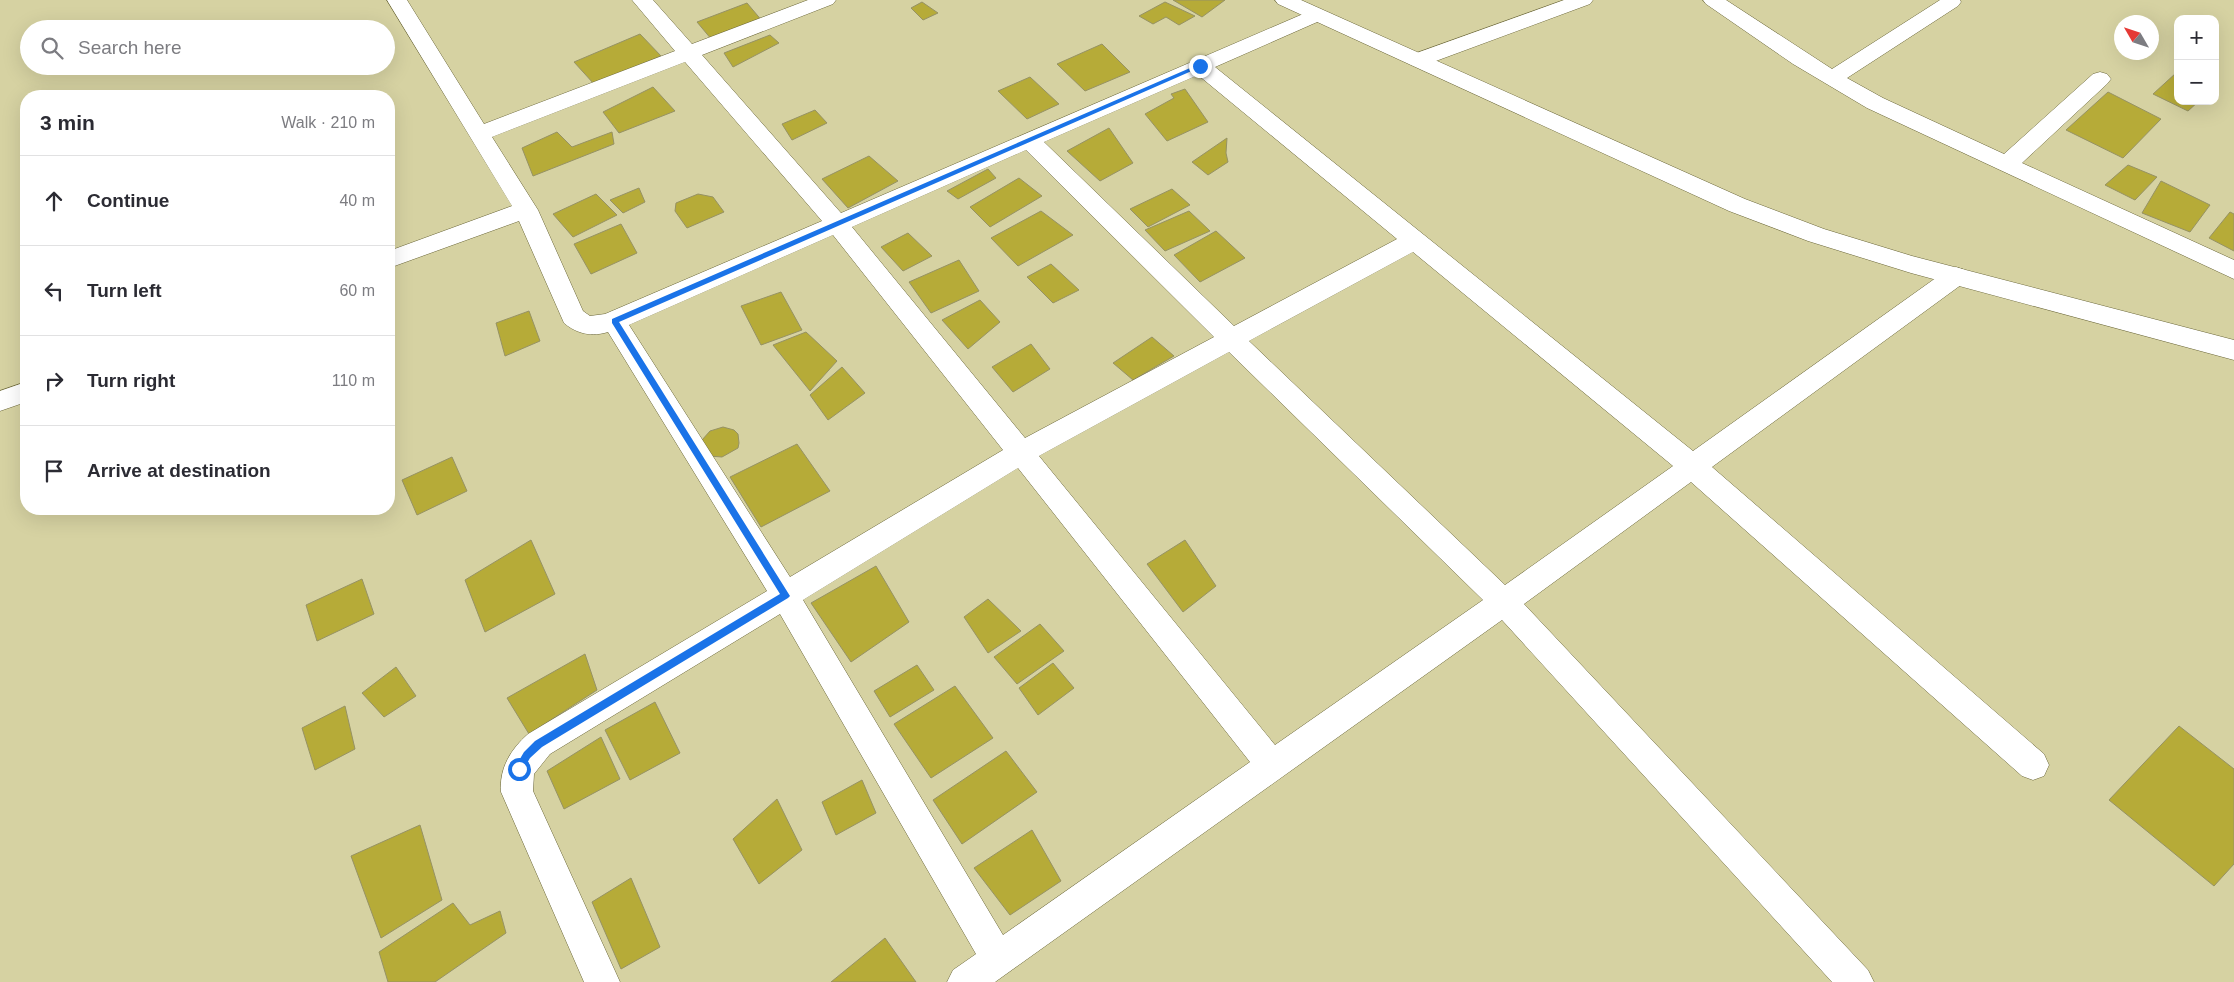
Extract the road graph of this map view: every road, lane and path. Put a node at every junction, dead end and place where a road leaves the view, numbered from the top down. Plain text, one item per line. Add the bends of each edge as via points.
1 (397, 0) edge
2 (642, 0) edge
3 (826, 0) edge
4 (1583, 0) edge
5 (1713, 0) edge
6 (1951, 2) dead end
7 (1301, 5) edge
8 (688, 54) junction
9 (1418, 60) junction
10 (1200, 66) junction
11 (1832, 78) junction
12 (2100, 79) dead end
13 (478, 134) junction
14 (1030, 141) junction
15 (2006, 165) junction
16 (526, 210) junction
17 (838, 226) junction
18 (1413, 241) junction
19 (395, 258) edge
20 (2234, 270) edge
21 (1956, 276) junction
22 (614, 321) junction
23 (1231, 339) junction
24 (2234, 350) edge
25 (20, 394) edge
26 (0, 401) edge
27 (1021, 453) junction
28 (1692, 466) junction
29 (785, 596) junction
30 (1504, 602) junction
31 (1271, 764) junction
32 (2033, 765) dead end
33 (998, 959) junction
34 (602, 982) edge
35 (965, 982) edge
36 (1856, 982) edge

1 - 13 street
2 - 8 street
3 - 8 street
4 - 9 street
5 - 11 street
6 - 11 street
7 - 9 street
7 - 10 street
8 - 13 street
8 - 17 street
9 - 21 street via 1737,205 1816,235
10 - 14 street
10 - 18 street
11 - 15 street via 1875,103
12 - 15 street
13 - 16 street
14 - 17 street
14 - 23 street
15 - 20 street
16 - 19 street
16 - 22 street via 572,317 591,327
17 - 22 street
17 - 27 street
18 - 23 street
18 - 28 street
21 - 24 street
21 - 28 street
22 - 29 street
23 - 27 street
23 - 30 street
25 - 26 street
27 - 29 street
27 - 31 street
28 - 30 street
28 - 32 street
29 - 33 street
29 - 34 street via 539,744 519,769 515,782 517,792
30 - 31 street
30 - 36 street
31 - 33 street
33 - 35 street

